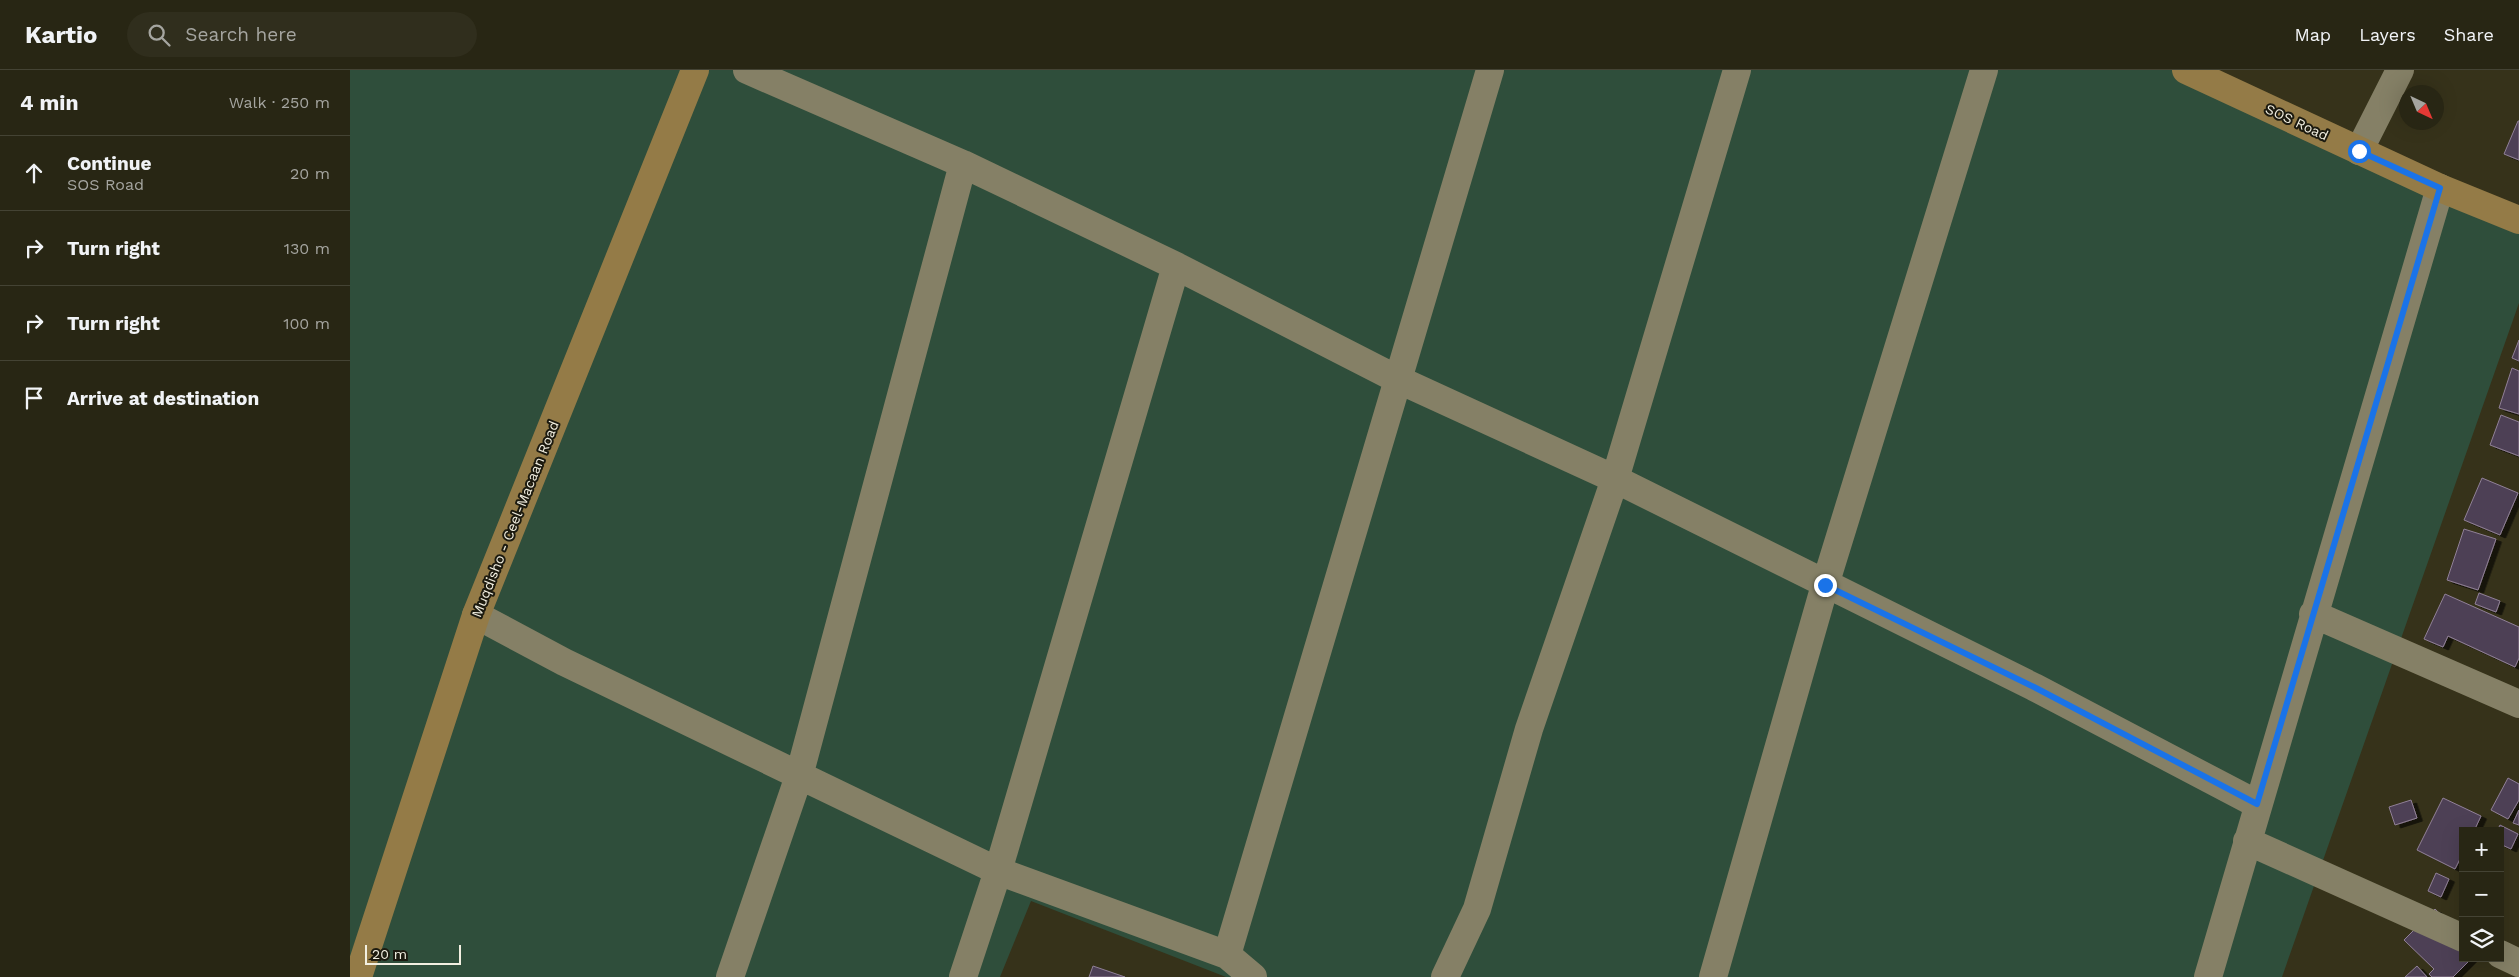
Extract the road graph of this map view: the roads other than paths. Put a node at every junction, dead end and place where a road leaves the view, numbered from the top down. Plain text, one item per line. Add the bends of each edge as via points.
1 (695, 70) edge
2 (747, 70) edge
3 (1490, 70) edge
4 (1737, 70) edge
5 (1984, 70) edge
6 (2186, 70) edge
7 (2400, 70) edge
8 (2359, 151) junction
9 (963, 164) junction
10 (2440, 188) junction
11 (2519, 220) edge
12 (1176, 266) junction
13 (1397, 379) junction
14 (1615, 478) junction
15 (1825, 585) junction
16 (476, 614) junction
17 (2314, 614) junction
18 (2519, 704) edge
19 (799, 776) junction
20 (2257, 804) junction
21 (2247, 841) junction
22 (998, 871) junction
23 (2459, 936) edge
24 (1228, 955) junction
25 (2504, 956) edge
26 (2519, 963) edge
27 (358, 977) edge
28 (730, 977) edge
29 (963, 977) edge
30 (1253, 977) edge
31 (1445, 977) edge
32 (1713, 977) edge
33 (2208, 977) edge

1 - 16 street, Muqdisho - Ceel-Macaan Road
2 - 9 street
3 - 13 street
4 - 14 street
5 - 15 street
6 - 8 street, SOS Road
7 - 8 street
8 - 10 street, SOS Road
9 - 12 street
9 - 19 street
10 - 11 street, SOS Road
10 - 17 street
12 - 13 street
12 - 22 street
13 - 14 street
13 - 24 street
14 - 15 street
14 - 31 street via 1529,729 1477,908
15 - 20 street via 2034,687
15 - 32 street
16 - 19 street via 564,662
16 - 27 street, Muqdisho - Ceel-Macaan Road
17 - 18 street
17 - 20 street
19 - 22 street
19 - 28 street
20 - 21 street
21 - 23 street
21 - 33 street
22 - 24 street
22 - 29 street
24 - 30 street
25 - 26 street

